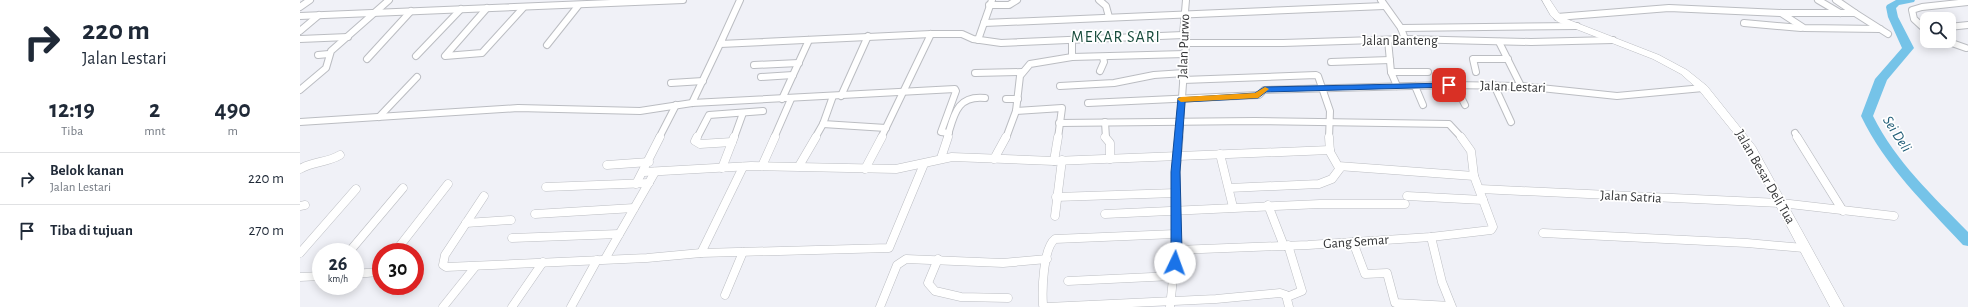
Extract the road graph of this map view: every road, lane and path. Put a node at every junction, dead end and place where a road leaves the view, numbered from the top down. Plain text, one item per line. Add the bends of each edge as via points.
1 (310, 0) edge
2 (389, 0) edge
3 (684, 0) edge
4 (740, 0) edge
5 (1017, 0) edge
6 (1099, 0) edge
7 (1186, 0) edge
8 (1381, 0) edge
9 (1546, 0) edge
10 (1818, 0) edge
11 (1836, 0) edge
12 (1968, 2) edge
13 (990, 3) edge
14 (578, 6) junction
15 (1384, 6) junction
16 (300, 7) edge
17 (488, 8) junction
18 (522, 8) junction
19 (461, 10) junction
20 (412, 11) junction
21 (1780, 12) junction
22 (1855, 12) junction
23 (374, 13) junction
24 (1185, 14) junction
25 (1841, 14) junction
26 (300, 16) edge
27 (319, 16) junction
28 (1109, 17) junction
29 (1557, 17) junction
30 (984, 23) junction
31 (1744, 23) dead end
32 (1920, 24) edge
33 (1968, 25) edge
34 (1578, 26) junction
35 (1956, 26) edge
36 (1401, 28) junction
37 (1804, 28) junction
38 (1880, 29) junction
39 (300, 31) edge
40 (931, 34) junction
41 (1888, 34) dead end
42 (1183, 35) junction
43 (868, 36) junction
44 (348, 37) junction
45 (300, 39) edge
46 (1405, 39) junction
47 (809, 40) junction
48 (978, 40) junction
49 (1388, 40) junction
50 (1614, 40) junction
51 (1072, 41) junction
52 (1499, 42) junction
53 (1186, 43) junction
54 (720, 44) junction
55 (1956, 44) edge
56 (547, 45) dead end
57 (1966, 48) dead end
58 (329, 54) junction
59 (1185, 54) junction
60 (318, 55) dead end
61 (416, 56) dead end
62 (1072, 57) junction
63 (1103, 57) junction
64 (367, 59) dead end
65 (1390, 60) junction
66 (1508, 60) junction
67 (1331, 62) dead end
68 (799, 63) junction
69 (754, 65) dead end
70 (1100, 71) dead end
71 (1022, 72) junction
72 (1392, 72) junction
73 (1428, 72) dead end
74 (1476, 72) dead end
75 (975, 73) dead end
76 (793, 75) junction
77 (761, 77) dead end
78 (1183, 77) junction
79 (417, 78) dead end
80 (703, 81) junction
81 (671, 83) dead end
82 (1455, 85) junction
83 (1060, 86) dead end
84 (1397, 86) junction
85 (1415, 86) junction
86 (1494, 86) junction
87 (1521, 86) junction
88 (1321, 88) junction
89 (1703, 88) junction
90 (300, 90) edge
91 (904, 91) junction
92 (833, 96) junction
93 (841, 96) junction
94 (985, 98) dead end
95 (782, 99) junction
96 (791, 99) junction
97 (1018, 99) junction
98 (1180, 99) junction
99 (1006, 100) dead end
100 (692, 103) junction
101 (1088, 103) dead end
102 (676, 105) junction
103 (1423, 105) dead end
104 (1465, 105) dead end
105 (763, 111) dead end
106 (1016, 111) junction
107 (743, 113) junction
108 (379, 117) junction
109 (1330, 121) junction
110 (1105, 122) junction
111 (1511, 122) dead end
112 (301, 123) edge
113 (1059, 123) junction
114 (1180, 123) junction
115 (823, 124) junction
116 (886, 128) junction
117 (949, 133) junction
118 (1795, 133) dead end
119 (732, 142) junction
120 (1330, 150) junction
121 (1220, 154) junction
122 (340, 155) dead end
123 (1176, 156) junction
124 (941, 158) junction
125 (994, 159) junction
126 (1110, 159) junction
127 (1062, 160) junction
128 (1054, 161) junction
129 (649, 162) junction
130 (924, 164) junction
131 (607, 165) dead end
132 (762, 166) junction
133 (799, 166) junction
134 (743, 167) junction
135 (1341, 167) junction
136 (722, 168) junction
137 (300, 169) edge
138 (865, 169) junction
139 (644, 172) junction
140 (655, 172) junction
141 (1474, 176) junction
142 (649, 183) junction
143 (448, 184) dead end
144 (636, 184) junction
145 (546, 187) dead end
146 (403, 188) dead end
147 (1230, 188) junction
148 (356, 189) dead end
149 (1480, 189) junction
150 (1176, 193) junction
151 (484, 196) dead end
152 (1407, 196) dead end
153 (1056, 197) junction
154 (1483, 200) junction
155 (1782, 203) junction
156 (1405, 204) dead end
157 (1268, 205) junction
158 (1233, 206) junction
159 (634, 208) junction
160 (1175, 211) junction
161 (1843, 211) junction
162 (535, 214) dead end
163 (1105, 214) dead end
164 (1055, 216) dead end
165 (1894, 216) dead end
166 (511, 220) dead end
167 (466, 223) junction
168 (1543, 233) dead end
169 (619, 234) junction
170 (1175, 234) junction
171 (1431, 237) junction
172 (512, 238) dead end
173 (1353, 242) junction
174 (357, 243) edge
175 (402, 243) edge
176 (1286, 246) junction
177 (1804, 248) junction
178 (1176, 250) junction
179 (744, 252) junction
180 (300, 253) edge
181 (701, 253) junction
182 (938, 259) junction
183 (601, 260) junction
184 (1046, 260) junction
185 (543, 262) junction
186 (475, 266) junction
187 (312, 276) edge
188 (1173, 276) junction
189 (300, 277) edge
190 (1068, 281) dead end
191 (725, 295) dead end
192 (1286, 296) junction
193 (1008, 298) dead end
194 (1170, 304) edge
195 (1409, 305) edge
196 (1452, 306) edge
197 (443, 307) edge
198 (512, 307) edge
199 (571, 307) edge
200 (880, 307) edge
201 (1289, 307) edge
202 (1837, 307) edge

1 - 16 street
2 - 23 street
3 - 14 street
4 - 54 street
5 - 13 street via 1009,5
6 - 28 street via 1106,6
7 - 24 street, Jalan Purwo
8 - 15 street
9 - 29 main road
10 - 25 street
11 - 22 street
12 - 32 street via 1912,10 1914,18
13 - 30 street
14 - 18 street
14 - 56 street
15 - 24 street
15 - 36 street
17 - 18 street
17 - 18 street via 445,56 482,54
17 - 19 street
19 - 20 street
19 - 61 street
20 - 23 street
20 - 64 street
21 - 25 street
21 - 29 street via 1668,8
21 - 37 street
22 - 25 street
22 - 38 street
23 - 27 street
23 - 44 street
24 - 28 street
24 - 42 street, Jalan Purwo
26 - 27 street
27 - 39 street
28 - 30 street
29 - 34 main road, Jalan Besar Deli Tua
30 - 48 street
31 - 37 street
33 - 35 street
34 - 36 street
34 - 50 main road, Jalan Besar Deli Tua
36 - 46 street
37 - 38 street
38 - 41 street
40 - 43 street
40 - 48 street via 962,34
40 - 91 street
42 - 51 street
42 - 53 street, Jalan Purwo
43 - 47 street
43 - 93 street
44 - 45 street
44 - 58 street
46 - 49 street, Jalan Banteng
46 - 52 street, Jalan Banteng
47 - 54 street
47 - 68 street
48 - 51 street via 1001,43
49 - 53 street, Jalan Banteng
49 - 65 street
50 - 52 street, Jalan Banteng
50 - 89 main road, Jalan Besar Deli Tua via 1673,65
51 - 62 street
52 - 66 street
53 - 59 street, Jalan Purwo
54 - 80 street
55 - 57 street
58 - 60 street
58 - 90 street via 326,68
59 - 63 street
59 - 78 street, Jalan Purwo
62 - 63 street
62 - 71 street via 1030,64
63 - 70 street via 1104,62
65 - 67 street
65 - 72 street
66 - 74 street via 1473,59
66 - 87 street
68 - 69 street
68 - 76 street
71 - 75 street
71 - 97 street
72 - 73 street
72 - 84 street
76 - 77 street
76 - 95 street
78 - 83 street via 1154,75 1116,83
78 - 88 street via 1316,75
78 - 98 street, Jalan Purwo
79 - 108 street
80 - 81 street
80 - 100 street
82 - 85 street, Jalan Lestari
82 - 86 street, Jalan Lestari
82 - 104 street
84 - 85 street, Jalan Lestari
84 - 88 street, Jalan Lestari
85 - 103 street
86 - 87 street, Jalan Lestari
86 - 111 street
87 - 89 street, Jalan Lestari via 1617,96
88 - 98 street, Jalan Lestari via 1264,90 1258,95
88 - 109 street via 1329,103
89 - 155 main road, Jalan Besar Deli Tua via 1750,146
91 - 93 street
91 - 116 street
91 - 117 street via 956,90 941,132
92 - 93 street
92 - 96 street
92 - 115 street
94 - 117 street via 970,97 964,100 956,111
95 - 96 street
95 - 100 street
96 - 132 street
97 - 99 street
97 - 106 street
98 - 101 street, Jalan Lestari
98 - 114 street, Jalan Purwo
100 - 102 street
102 - 108 street via 640,111 518,108
102 - 129 street
105 - 107 street
106 - 113 street via 1062,108
106 - 125 street via 1005,140
107 - 119 street
107 - 119 street via 709,114 695,141 700,144
108 - 112 street
109 - 114 street, Gang Semar
109 - 120 street
109 - 141 street, Gang Semar via 1448,124 1470,148
110 - 113 street, Gang Semar
110 - 114 street, Gang Semar
110 - 126 street via 1105,137 1110,143
113 - 128 street
114 - 123 street, Jalan Purwo
115 - 116 street
115 - 133 street
116 - 138 street
117 - 124 street
118 - 161 street
119 - 136 street
120 - 121 street
120 - 135 street via 1334,162
121 - 123 street
121 - 147 street
122 - 137 street via 332,161 307,165
123 - 126 street
123 - 150 street, Jalan Purwo
124 - 125 street
124 - 130 street
125 - 128 street
126 - 127 street
127 - 128 street
127 - 153 street
129 - 131 street
129 - 139 street
130 - 138 street via 908,168
130 - 179 street via 889,248
132 - 133 street
132 - 134 street
133 - 138 street
134 - 136 street
134 - 181 street
135 - 141 street
135 - 147 street via 1332,179 1319,184
136 - 140 street
139 - 140 street
139 - 144 street
140 - 142 street
141 - 149 street, Gang Semar
142 - 144 street
142 - 159 street
143 - 175 street
144 - 145 street
146 - 174 street
147 - 158 street
148 - 180 street
149 - 154 street, Gang Semar
149 - 155 street, Jalan Satria
150 - 153 street
150 - 160 street, Jalan Purwo
151 - 167 street
152 - 154 street
153 - 164 street
154 - 171 street, Gang Semar via 1492,228 1485,232
155 - 161 street, Jalan Satria
155 - 177 main road, Jalan Besar Deli Tua
156 - 157 street
157 - 158 street
157 - 176 street
158 - 160 street
159 - 162 street
159 - 169 street
160 - 163 street
160 - 170 street, Jalan Purwo
161 - 165 street, Jalan Satria
166 - 167 street
167 - 186 street via 445,255 443,264 446,267
168 - 177 street
169 - 172 street
169 - 183 street
170 - 178 street, Jalan Purwo
170 - 184 street via 1058,238 1052,242
171 - 173 street, Gang Semar
171 - 196 street via 1442,282
173 - 176 street, Gang Semar
173 - 195 street via 1365,274 1387,273 1395,303
176 - 178 street, Gang Semar
176 - 192 street via 1302,292
177 - 202 main road, Jalan Besar Deli Tua
178 - 188 street, Jalan Purwo
179 - 181 street
179 - 191 street
181 - 183 street
182 - 184 street via 989,263
182 - 193 street via 928,283 936,292
182 - 200 street via 901,261
183 - 185 street
183 - 199 street
184 - 194 street via 1043,302 1045,306
185 - 186 street
185 - 198 street
186 - 197 street
187 - 189 street
188 - 190 street
188 - 194 street, Jalan Purwo
192 - 194 street via 1280,293
192 - 201 street
195 - 196 street

